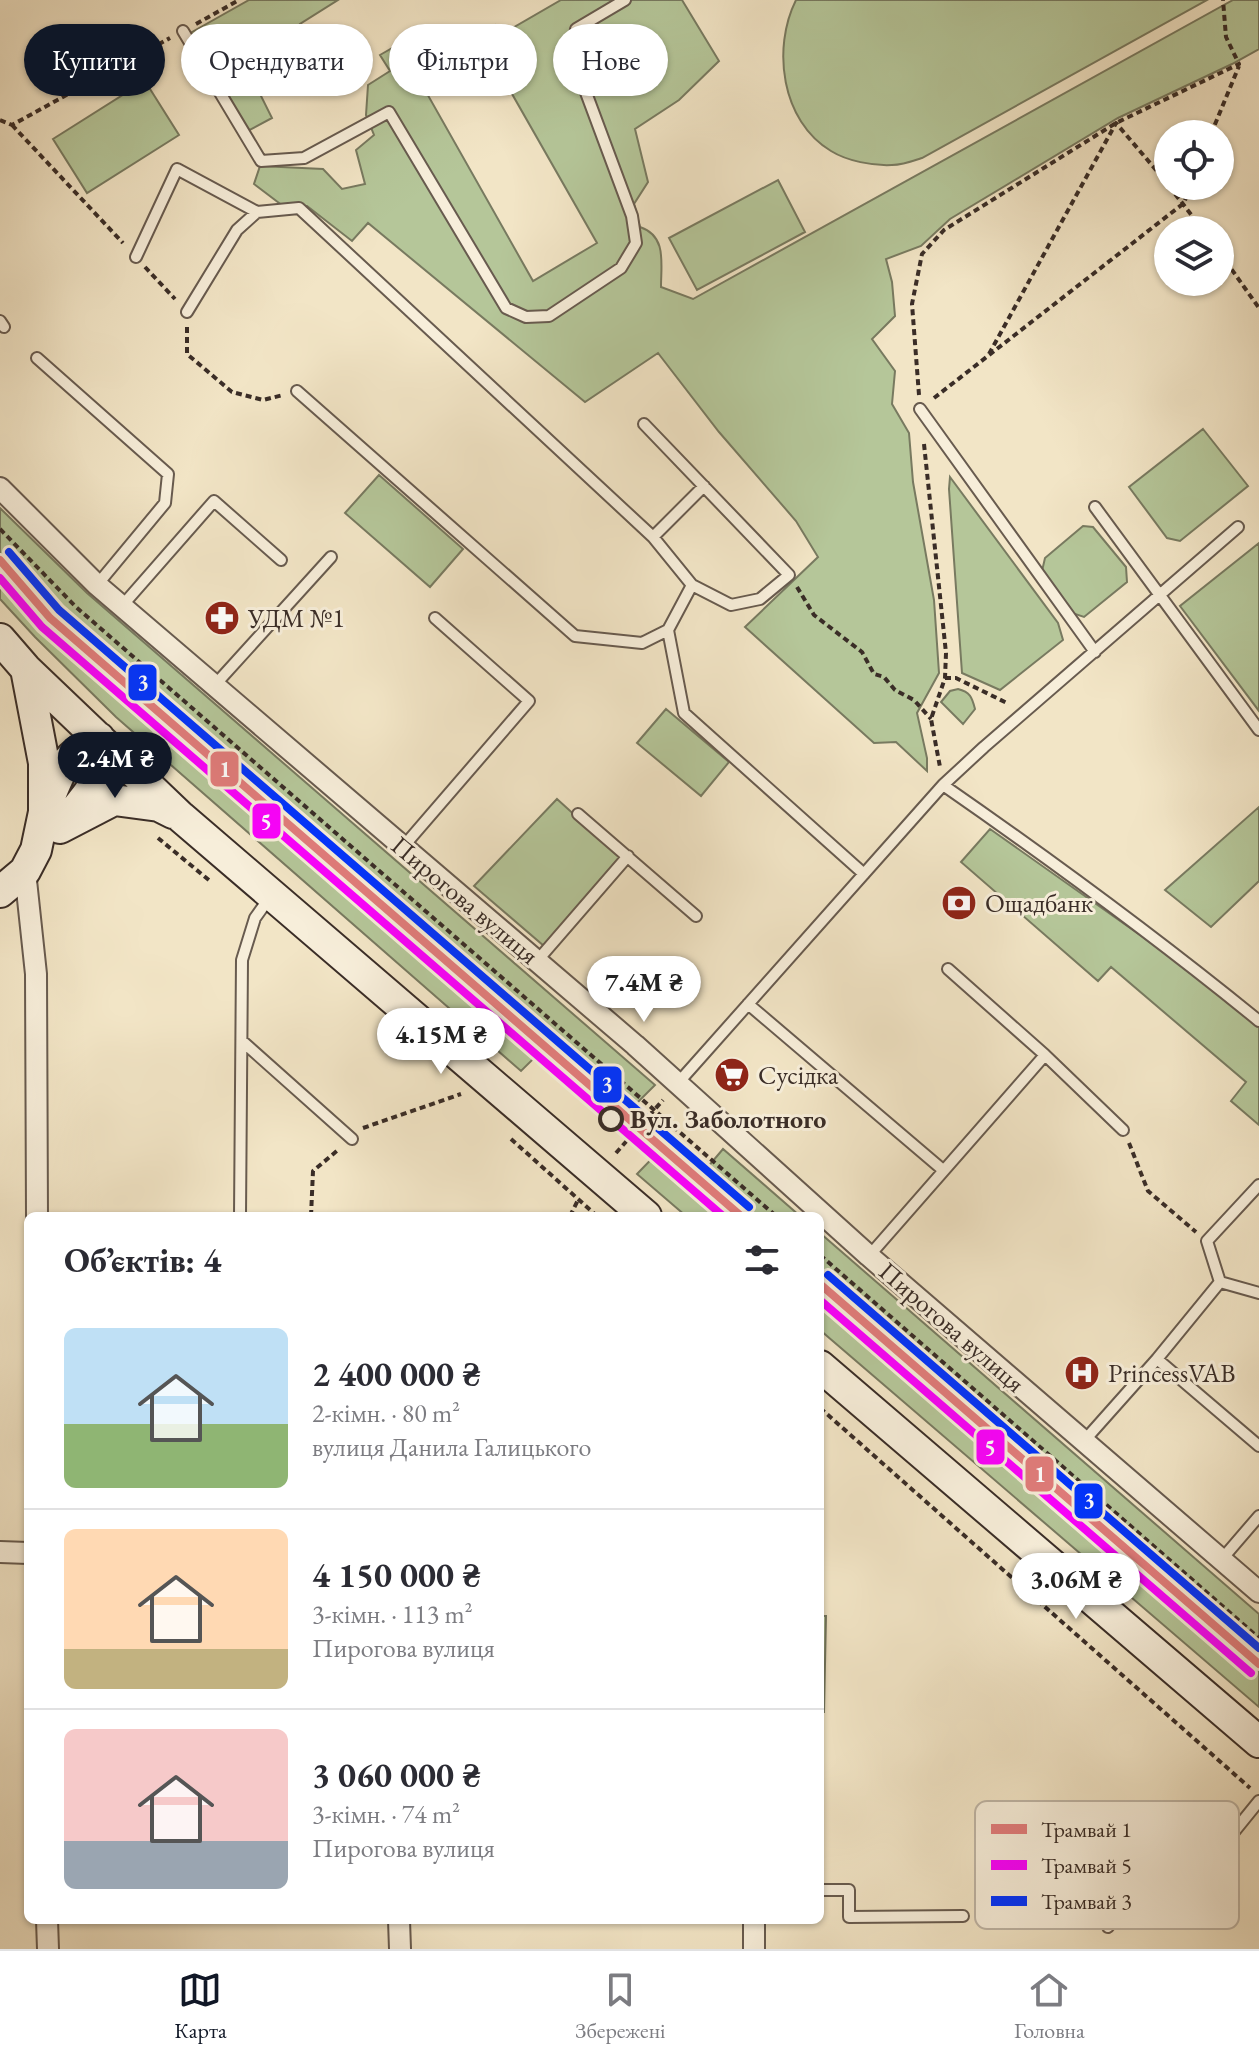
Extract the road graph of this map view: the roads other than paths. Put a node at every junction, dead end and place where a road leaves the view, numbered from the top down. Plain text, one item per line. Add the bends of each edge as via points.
1 (625, 0) edge
2 (222, 96) edge
3 (257, 212) junction
4 (136, 257) road end
5 (187, 312) road end
6 (37, 358) dead end
7 (297, 391) road end
8 (920, 409) road end
9 (644, 424) dead end
10 (704, 486) junction
11 (0, 488) edge
12 (1095, 507) dead end
13 (1238, 527) dead end
14 (653, 537) junction
15 (331, 557) dead end
16 (281, 560) dead end
17 (97, 585) junction
18 (692, 585) junction
19 (1161, 595) junction
20 (122, 606) junction
21 (435, 618) dead end
22 (668, 630) junction
23 (0, 639) edge
24 (1095, 652) junction
25 (26, 669) junction
26 (214, 686) junction
27 (1259, 731) edge
28 (103, 743) junction
29 (943, 785) junction
30 (578, 814) dead end
31 (181, 817) junction
32 (52, 820) junction
33 (403, 847) junction
34 (628, 856) junction
35 (30, 861) junction
36 (864, 874) junction
37 (0, 892) edge
38 (272, 895) junction
39 (696, 916) dead end
40 (537, 961) junction
41 (948, 969) dead end
42 (748, 1004) junction
43 (1259, 1021) edge
44 (242, 1041) junction
45 (1045, 1055) junction
46 (678, 1083) junction
47 (1123, 1130) road end
48 (352, 1139) dead end
49 (943, 1170) junction
50 (1259, 1185) edge
51 (37, 1212) edge
52 (240, 1212) edge
53 (641, 1212) edge
54 (820, 1212) edge
55 (824, 1215) edge
56 (869, 1256) junction
57 (1220, 1282) junction
58 (1259, 1293) edge
59 (1157, 1359) junction
60 (824, 1369) edge
61 (1084, 1441) junction
62 (1259, 1446) edge
63 (1259, 1516) edge
64 (0, 1552) edge
65 (24, 1553) edge
66 (1222, 1559) junction
67 (1259, 1592) edge
68 (1259, 1742) edge
69 (1259, 1798) edge
70 (1239, 1824) edge
71 (824, 1890) edge
72 (963, 1916) dead end
73 (47, 1924) edge
74 (399, 1924) edge
75 (754, 1924) edge
76 (48, 1949) edge
77 (400, 1949) edge
78 (754, 1949) edge

1 - 2 lane via 576,29 572,55 632,216 636,243 621,268 549,316 526,317 506,308 389,112 304,158 261,161
3 - 4 lane via 177,169
3 - 5 lane via 237,230
3 - 14 lane via 299,208
6 - 17 lane via 168,474 165,503
7 - 22 lane via 575,636 642,643
8 - 24 lane
9 - 10 lane
10 - 14 lane
10 - 18 lane via 789,575 760,599 731,605
11 - 17 street, Пирогова вулиця
12 - 19 lane
13 - 19 lane
14 - 18 lane
15 - 26 lane
16 - 20 lane via 214,501
17 - 20 street, Пирогова вулиця
18 - 22 lane
19 - 24 lane
19 - 27 lane
20 - 26 street, Пирогова вулиця
21 - 33 lane via 529,701
22 - 36 lane via 684,713
23 - 25 main road
24 - 29 lane
25 - 28 main road
25 - 32 main road
26 - 33 street, Пирогова вулиця
28 - 31 main road
28 - 32 main road via 105,767 88,792
29 - 36 lane
29 - 43 lane via 1180,956
30 - 34 lane
31 - 32 main road via 159,806 114,800
31 - 38 main road
32 - 35 main road
33 - 40 street, Пирогова вулиця
34 - 39 lane
34 - 40 lane
35 - 37 main road
35 - 51 street
36 - 42 lane
38 - 44 lane via 255,918 242,960
38 - 53 main road
40 - 46 street, Пирогова вулиця
41 - 45 lane
42 - 46 lane
42 - 49 lane
44 - 48 lane
44 - 52 lane
45 - 47 lane
45 - 49 lane
46 - 54 street, Пирогова вулиця
49 - 56 lane
50 - 57 lane via 1207,1241
55 - 56 street, Пирогова вулиця
56 - 61 street, Пирогова вулиця
57 - 58 lane
57 - 59 lane
59 - 61 lane
59 - 62 lane
60 - 68 main road
61 - 66 street, Пирогова вулиця
63 - 66 lane
64 - 65 street
66 - 67 street, Пирогова вулиця
69 - 70 lane
71 - 72 lane via 849,1890 849,1917
73 - 76 street
74 - 77 street
75 - 78 street

